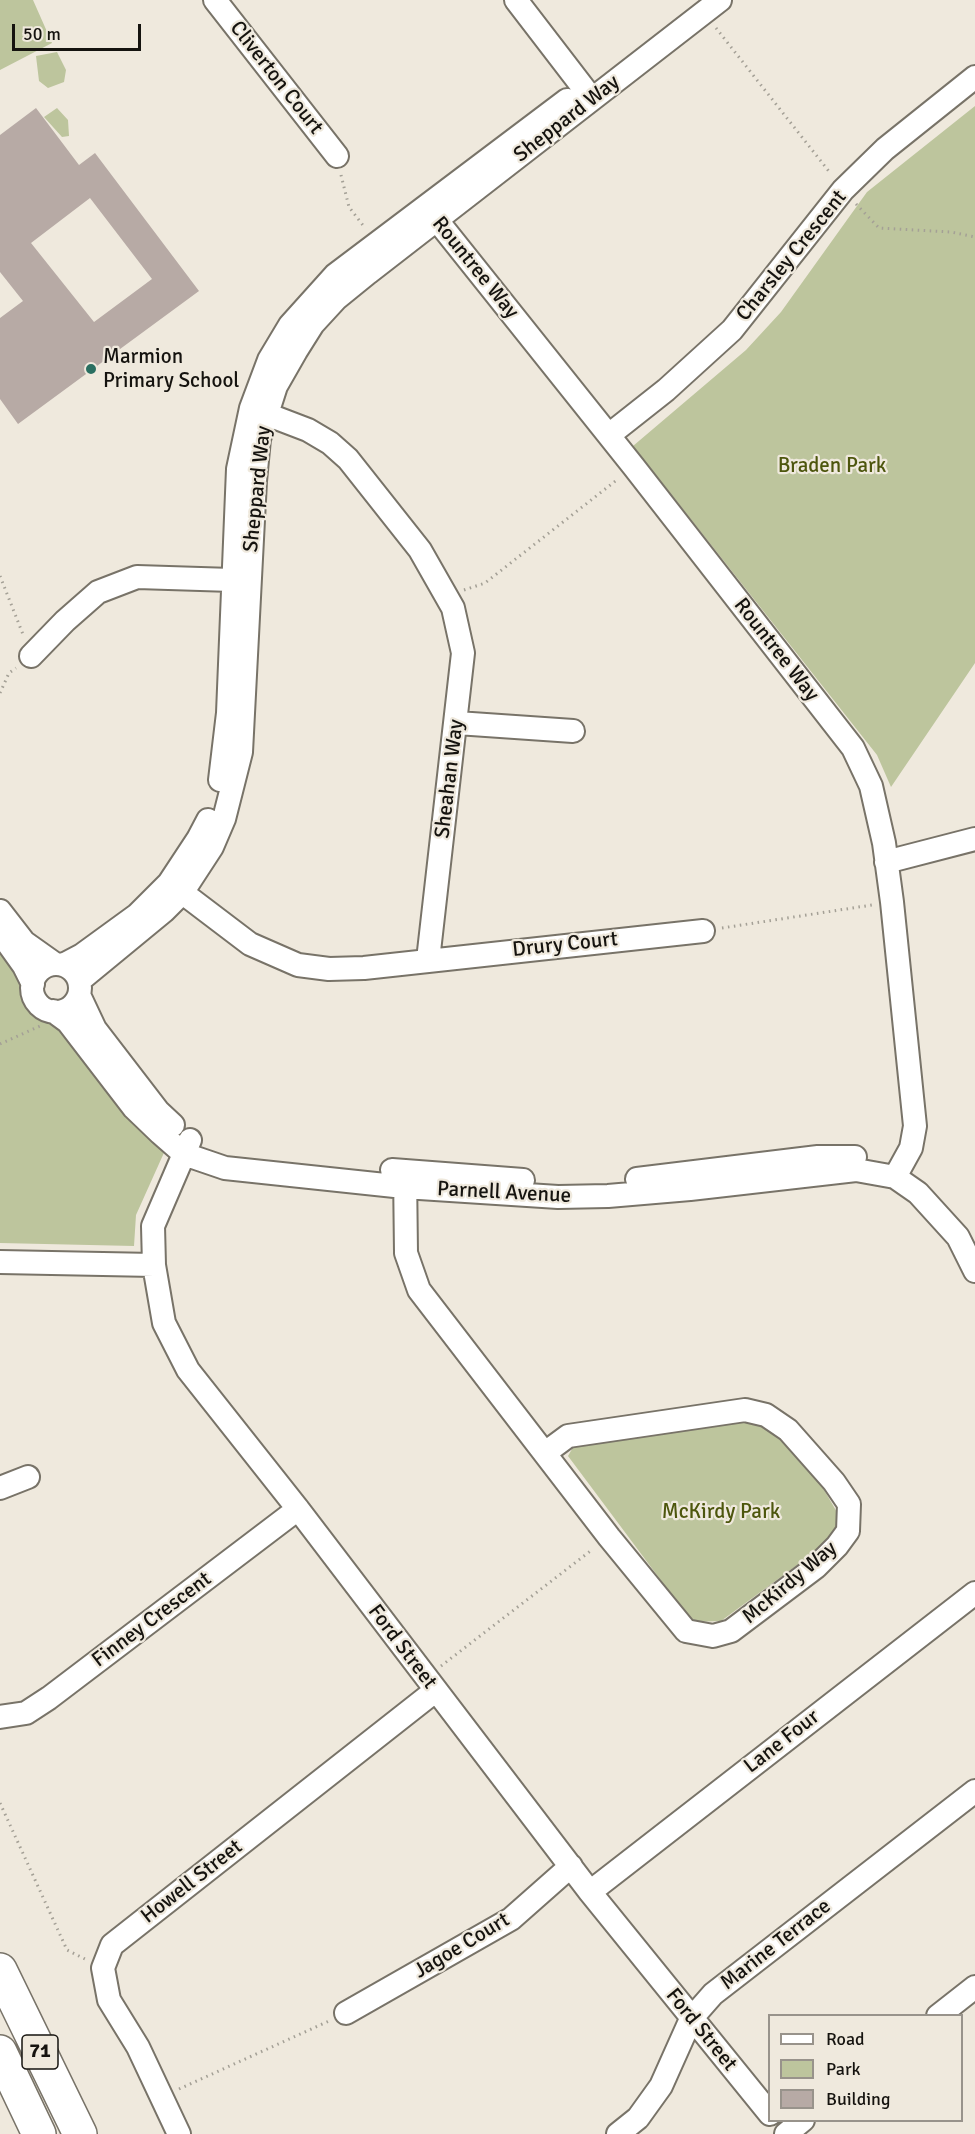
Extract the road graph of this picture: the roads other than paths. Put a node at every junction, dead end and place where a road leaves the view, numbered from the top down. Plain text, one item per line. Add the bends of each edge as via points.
1 (215, 0) edge
2 (516, 0) edge
3 (707, 4) edge
4 (975, 77) edge
5 (588, 93) junction
6 (337, 156) road end
7 (431, 213) junction
8 (259, 411) junction
9 (609, 435) junction
10 (232, 580) junction
11 (31, 656) road end
12 (457, 723) junction
13 (573, 731) dead end
14 (975, 839) edge
15 (886, 862) junction
16 (176, 888) junction
17 (0, 911) edge
18 (703, 931) road end
19 (0, 932) edge
20 (428, 960) junction
21 (59, 964) junction
22 (33, 984) junction
23 (79, 988) junction
24 (62, 1018) junction
25 (188, 1147) junction
26 (898, 1173) junction
27 (404, 1180) junction
28 (975, 1239) edge
29 (0, 1262) edge
30 (154, 1265) junction
31 (975, 1271) edge
32 (545, 1453) junction
33 (28, 1477) dead end
34 (0, 1488) edge
35 (298, 1509) junction
36 (975, 1593) edge
37 (430, 1684) junction
38 (0, 1716) edge
39 (975, 1791) edge
40 (570, 1866) junction
41 (590, 1892) junction
42 (0, 1970) edge
43 (975, 1987) edge
44 (346, 2013) road end
45 (941, 2014) edge
46 (691, 2019) junction
47 (0, 2052) edge
48 (768, 2112) edge
49 (775, 2122) edge
50 (802, 2122) edge
51 (39, 2134) edge
52 (80, 2134) edge
53 (179, 2134) edge
54 (618, 2134) edge
55 (786, 2134) edge

1 - 6 street, Cliverton Court
2 - 5 street
3 - 5 street, Sheppard Way
4 - 9 street, Charsley Crescent via 885,149 843,190 732,330
5 - 7 street, Sheppard Way
7 - 8 street, Sheppard Way via 336,275 315,295 290,325 269,360
7 - 9 street, Rountree Way
8 - 10 street, Sheppard Way via 238,469
8 - 12 street, Sheahan Way via 330,443 348,459 420,550 448,596 463,653
8 - 16 street, Sheppard Way via 241,752 224,819 212,847
9 - 15 street, Rountree Way via 853,748 871,786
10 - 11 street via 137,577 98,592
10 - 16 street, Sheppard Way via 228,713 218,788
12 - 13 street
12 - 20 street, Sheahan Way
14 - 15 street
15 - 26 street, Rountree Way via 915,1126 911,1148
16 - 20 street via 250,944 298,965 364,968
16 - 21 street, Sheppard Way via 112,935
16 - 23 street, Sheppard Way via 164,912
17 - 21 street, Parnell Avenue via 24,942
18 - 20 street, Drury Court
19 - 22 street, Parnell Avenue
21 - 22 street via 40,970
21 - 23 street, Parnell Avenue via 70,968
22 - 24 street, Parnell Avenue via 35,999
23 - 24 street
23 - 25 street, Parnell Avenue via 95,1029
24 - 25 street, Parnell Avenue via 134,1108
25 - 27 street, Parnell Avenue via 225,1168
25 - 30 street, Ford Street via 153,1226
26 - 27 street, Parnell Avenue via 861,1156 852,1156 612,1182
26 - 28 street, Parnell Avenue via 931,1187
26 - 31 street, Parnell Avenue via 958,1236
27 - 32 street, McKirdy Way via 406,1253 419,1290
29 - 30 street
30 - 35 street, Ford Street via 165,1323 188,1370
32 - 32 street, McKirdy Way via 568,1436 745,1410 766,1415 788,1430 834,1482 849,1504 848,1531 823,1560 731,1631 713,1636 686,1631
33 - 34 street
35 - 37 street, Ford Street
35 - 38 street, Finney Crescent via 49,1698 26,1713
36 - 41 street, Lane Four
37 - 40 street, Ford Street
37 - 53 street, Howell Street via 112,1945 103,1968 110,2000 138,2046
39 - 46 street, Marine Terrace via 713,1994
40 - 41 street, Ford Street
40 - 44 street, Jagoe Court via 511,1919
41 - 46 street, Ford Street
42 - 52 highway, 71
43 - 45 street
46 - 48 street, Ford Street
46 - 54 street, Marine Terrace via 661,2086 638,2118
47 - 51 highway, 71
49 - 55 street
50 - 55 street

